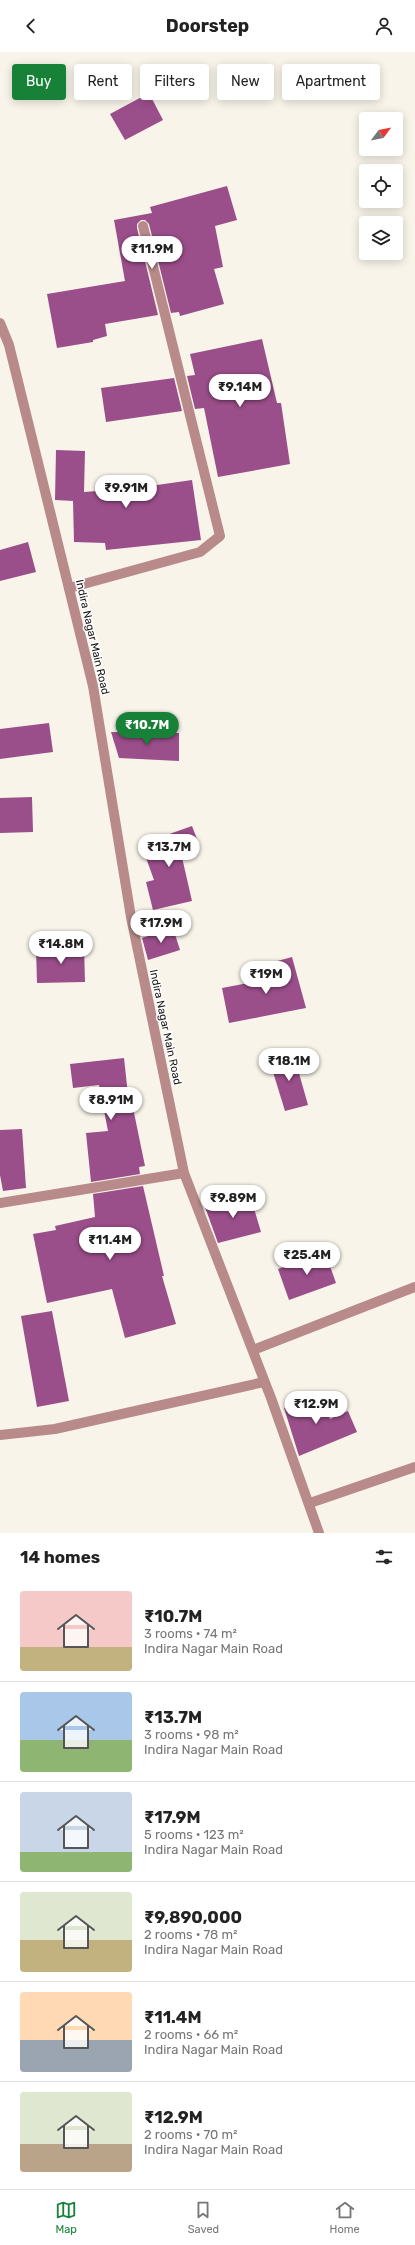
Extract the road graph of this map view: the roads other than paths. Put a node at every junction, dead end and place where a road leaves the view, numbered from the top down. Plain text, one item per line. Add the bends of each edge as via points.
1 (143, 226) dead end
2 (0, 323) edge
3 (69, 588) junction
4 (184, 1172) junction
5 (0, 1203) edge
6 (415, 1287) edge
7 (252, 1350) junction
8 (264, 1382) junction
9 (0, 1434) edge
10 (415, 1467) edge
11 (310, 1503) junction
12 (319, 1533) edge

1 - 3 street via 220,536 200,552
2 - 3 street, Indira Nagar Main Road via 9,345
3 - 4 street, Indira Nagar Main Road via 93,686 131,917
4 - 5 street
4 - 7 street, Indira Nagar Main Road
6 - 7 street
7 - 8 street, Indira Nagar Main Road
8 - 9 street via 55,1429
8 - 11 street, Indira Nagar Main Road
10 - 11 street
11 - 12 street, Indira Nagar Main Road

